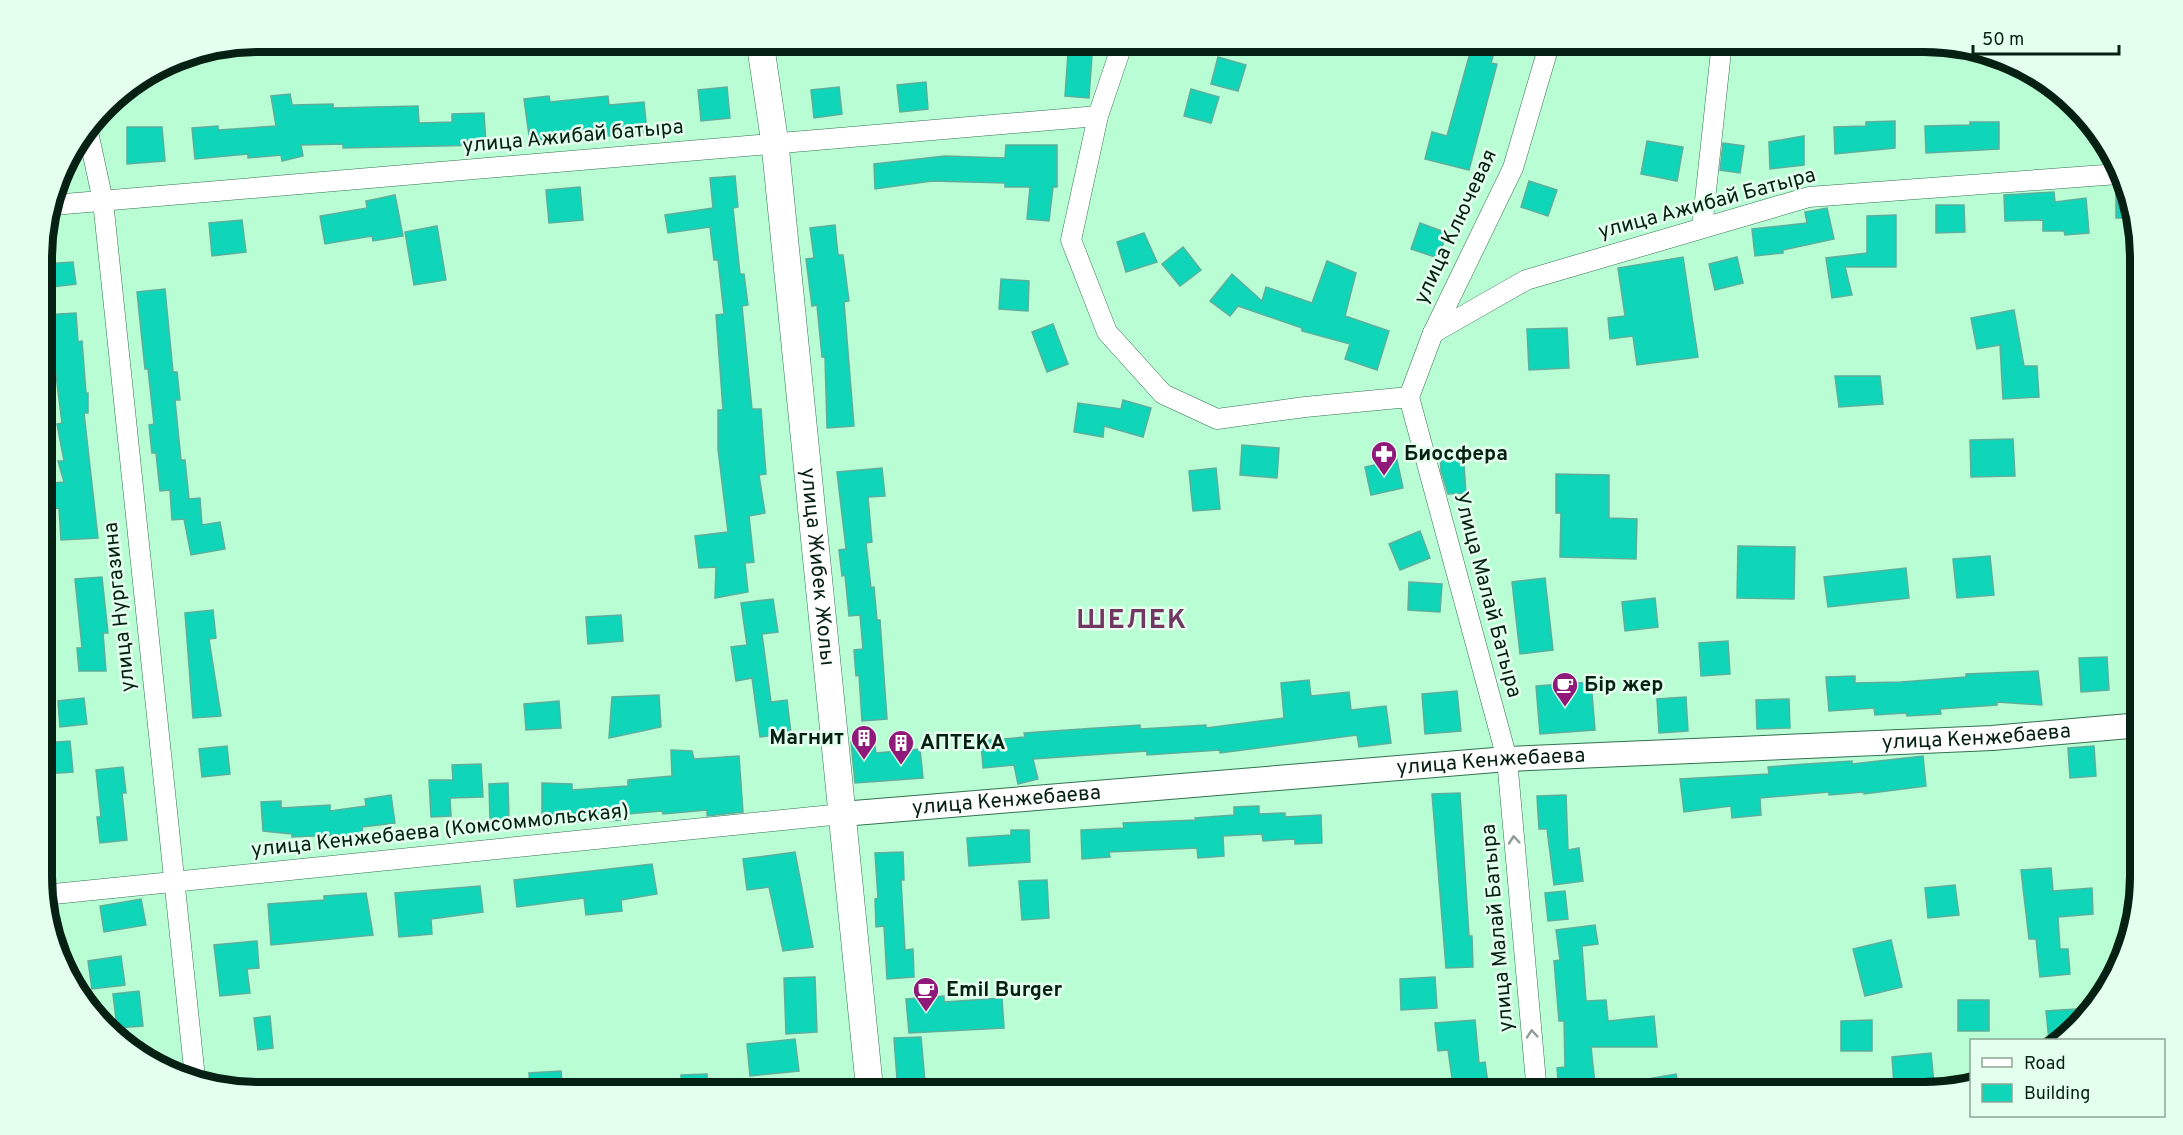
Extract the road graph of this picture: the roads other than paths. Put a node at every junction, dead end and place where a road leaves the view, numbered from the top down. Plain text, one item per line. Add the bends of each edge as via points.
1 (1119, 52) edge
2 (1547, 52) edge
3 (1721, 52) edge
4 (762, 53) edge
5 (1098, 116) junction
6 (90, 140) edge
7 (775, 144) junction
8 (2112, 174) edge
9 (103, 201) junction
10 (60, 204) edge
11 (1702, 228) junction
12 (1433, 333) junction
13 (1409, 397) junction
14 (2130, 726) edge
15 (1507, 759) junction
16 (842, 814) junction
17 (173, 882) junction
18 (53, 894) edge
19 (194, 1073) edge
20 (869, 1082) edge
21 (1536, 1082) edge

1 - 5 street
2 - 12 street, улица Ключевая via 1513,168
3 - 11 street
4 - 7 main road, улица Жибек Жолы
5 - 7 street, улица Ажибай батыра
5 - 13 street via 1071,240 1107,332 1163,394 1216,419
6 - 9 street, улица Нургазина
7 - 9 street, улица Ажибай батыра
7 - 16 main road, улица Жибек Жолы
8 - 11 street, улица Ажибай Батыра via 1809,197
9 - 10 street, улица Ажибай батыра
9 - 17 street, улица Нургазина
11 - 12 street, улица Ажибай Батыра via 1526,280
12 - 13 street, улица Ключевая
13 - 15 street, Улица Малай Батыра
14 - 15 street, улица Кенжебаева via 1992,738
15 - 16 street, улица Кенжебаева
21 -> 15 street, улица Малай Батыра
16 - 17 street, улица Кенжебаева (Комсоммольская)
16 - 20 main road, улица Жибек Жолы
17 - 18 street, улица Кенжебаева (Комсоммольская)
17 - 19 street, улица Нургазина

